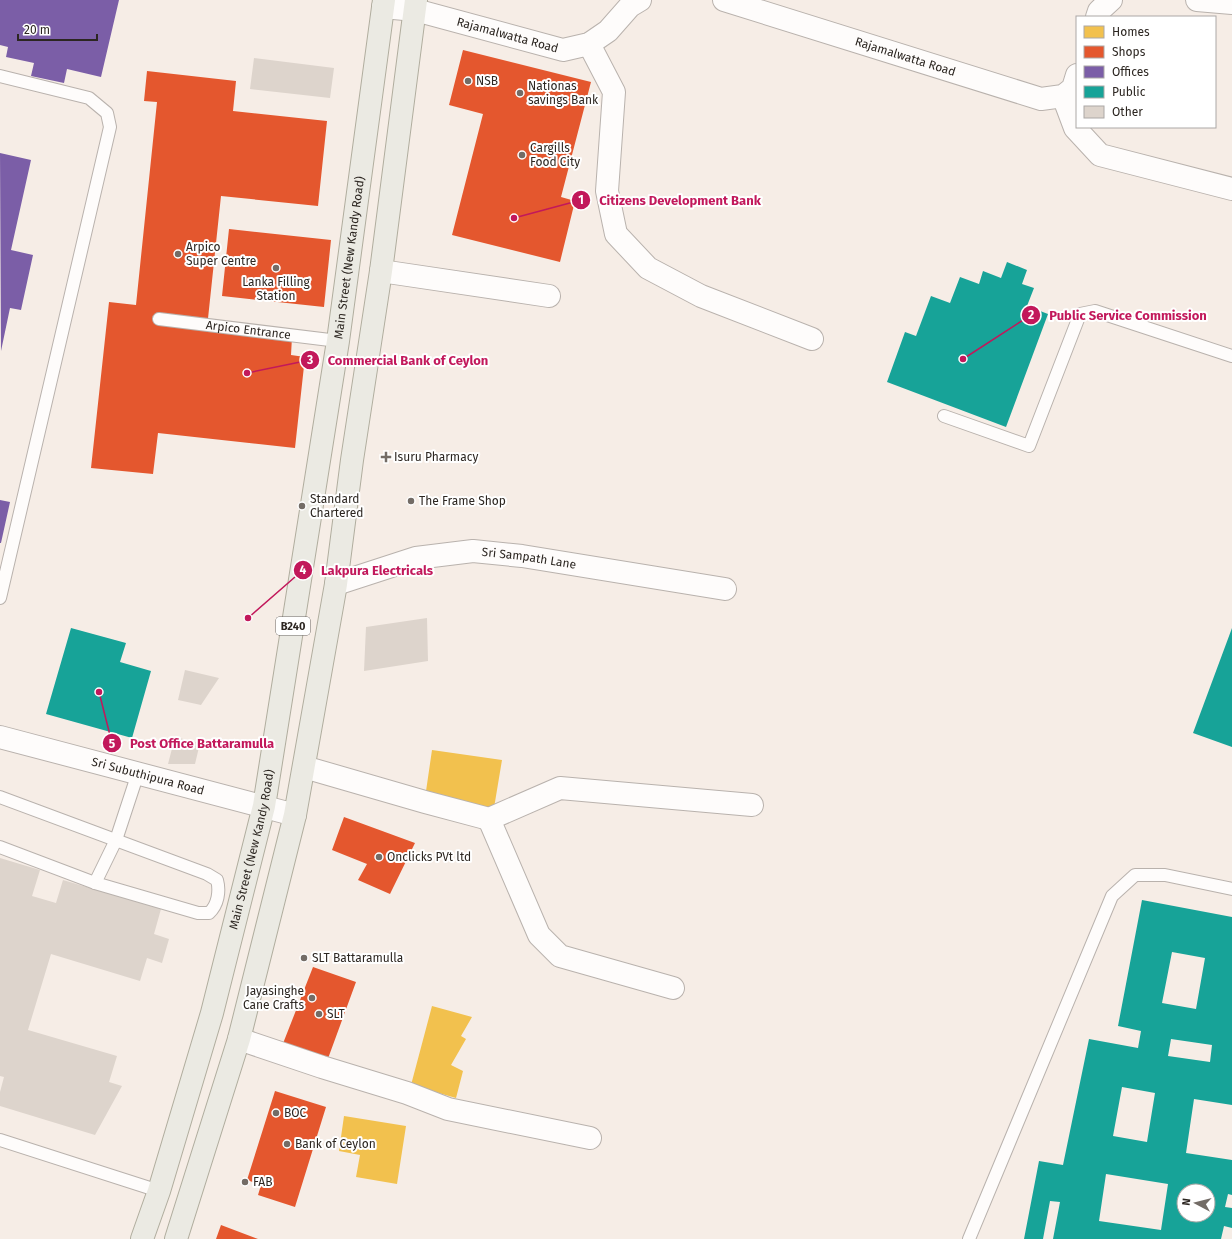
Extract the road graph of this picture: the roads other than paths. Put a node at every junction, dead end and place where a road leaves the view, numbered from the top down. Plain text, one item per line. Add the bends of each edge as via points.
1 (640, 0) edge
2 (724, 0) edge
3 (1111, 0) edge
4 (1197, 0) edge
5 (384, 3) edge
6 (1232, 3) edge
7 (415, 5) edge
8 (1097, 16) edge
9 (589, 44) junction
10 (0, 76) edge
11 (1076, 78) edge
12 (1063, 96) junction
13 (1232, 189) edge
14 (381, 271) junction
15 (549, 296) dead end
16 (159, 318) dead end
17 (812, 339) dead end
18 (338, 341) junction
19 (1232, 356) edge
20 (944, 416) dead end
21 (336, 584) junction
22 (725, 589) dead end
23 (0, 598) edge
24 (0, 737) edge
25 (304, 767) junction
26 (138, 773) junction
27 (0, 797) edge
28 (752, 805) dead end
29 (264, 806) junction
30 (295, 815) junction
31 (489, 819) junction
32 (116, 840) junction
33 (0, 847) edge
34 (95, 883) junction
35 (1232, 889) edge
36 (673, 988) dead end
37 (239, 1039) junction
38 (590, 1138) dead end
39 (0, 1140) edge
40 (158, 1191) junction
41 (142, 1239) edge
42 (176, 1239) edge
43 (968, 1239) edge

1 - 9 street, Rajamalwatta Road via 630,6 608,31
2 - 12 street, Rajamalwatta Road via 1041,99
3 - 8 street
4 - 6 street
5 - 7 street, Rajamalwatta Road
5 - 18 main road, Main Street (New Kandy Road) / B240
7 - 9 street, Rajamalwatta Road via 563,50
7 - 14 main road, B240
9 - 17 street via 614,92 607,192 616,234 648,268 701,296
10 - 23 lane via 89,98 107,113 110,127
11 - 12 street via 1073,88
12 - 13 street via 1075,128 1100,156
14 - 15 street
14 - 21 main road, B240
16 - 18 lane, Arpico Entrance
18 - 29 main road, Main Street (New Kandy Road) / B240
19 - 20 lane via 1095,311 1080,314 1029,446
21 - 22 street, Sri Sampath Lane via 416,558 473,551 522,556
21 - 25 main road, B240
24 - 26 street, Sri Subuthipura Road
25 - 30 main road, B240
25 - 31 street
26 - 29 street, Sri Subuthipura Road
26 - 32 lane
27 - 32 lane
28 - 31 street via 560,788
29 - 30 street, Sri Subuthipura Road
29 - 40 main road, Main Street (New Kandy Road) / B240 via 212,1013
30 - 37 main road, B240
31 - 36 street via 539,935 560,956
32 - 34 lane
32 - 34 lane via 217,880 219,888 215,908 209,913 198,913
33 - 34 lane
35 - 43 lane via 1165,876 1135,875 1112,896
37 - 38 street via 407,1092 448,1110
37 - 42 main road, B240
39 - 40 lane
40 - 41 main road, Main Street (New Kandy Road) / B240

